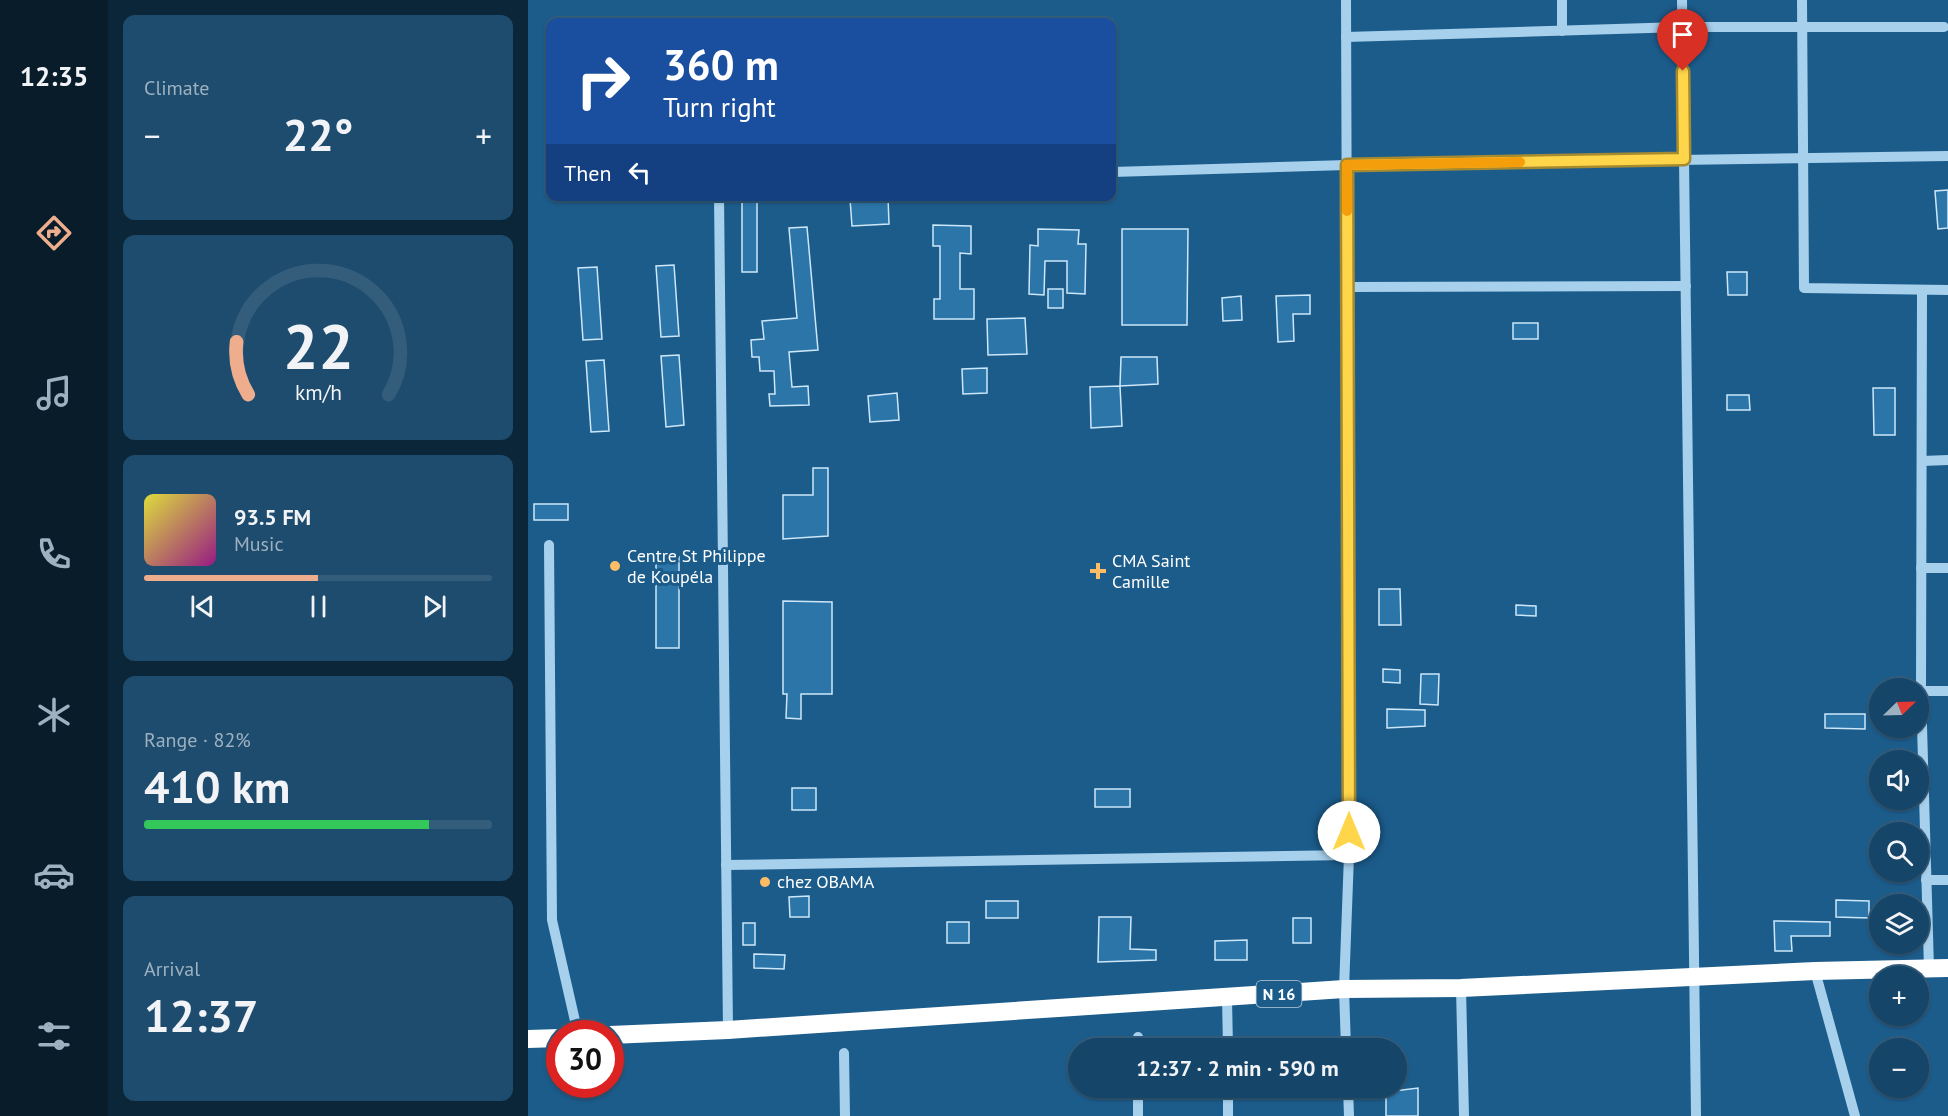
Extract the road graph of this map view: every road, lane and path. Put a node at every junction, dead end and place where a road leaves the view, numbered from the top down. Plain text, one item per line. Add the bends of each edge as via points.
1 (1346, 0) edge
2 (1562, 0) edge
3 (1682, 0) edge
4 (1802, 0) edge
5 (1682, 27) junction
6 (1802, 27) junction
7 (1944, 27) dead end
8 (1562, 31) junction
9 (1346, 37) junction
10 (1948, 156) edge
11 (1804, 158) junction
12 (1684, 159) junction
13 (1347, 165) junction
14 (1116, 172) edge
15 (718, 201) edge
16 (1686, 286) junction
17 (1348, 287) junction
18 (1948, 290) edge
19 (1922, 291) junction
20 (1948, 460) edge
21 (1922, 461) junction
22 (549, 545) dead end
23 (1921, 568) junction
24 (1948, 568) edge
25 (1921, 678) edge
26 (1948, 691) edge
27 (1929, 692) edge
28 (1922, 738) edge
29 (1924, 822) edge
30 (1349, 855) junction
31 (726, 865) junction
32 (1929, 880) edge
33 (1948, 880) edge
34 (1926, 882) edge
35 (1929, 966) edge
36 (1948, 968) edge
37 (1929, 969) edge
38 (1869, 970) edge
39 (1815, 971) junction
40 (1694, 977) junction
41 (1461, 987) junction
42 (1344, 989) junction
43 (1227, 998) junction
44 (575, 1020) edge
45 (728, 1030) junction
46 (624, 1034) edge
47 (546, 1038) edge
48 (1228, 1038) edge
49 (1346, 1038) edge
50 (528, 1039) edge
51 (844, 1053) dead end
52 (1138, 1098) edge
53 (1228, 1098) edge
54 (1348, 1098) edge
55 (845, 1116) edge
56 (1138, 1116) edge
57 (1228, 1116) edge
58 (1349, 1116) edge
59 (1464, 1116) edge
60 (1696, 1116) edge
61 (1855, 1116) edge

1 - 9 street
2 - 8 street
3 - 5 street
4 - 6 street
5 - 6 street
5 - 8 street
5 - 12 street
6 - 7 street
6 - 11 street
8 - 9 street
9 - 13 street
10 - 11 street
11 - 12 street
11 - 19 street via 1803,288
12 - 13 street
12 - 16 street
13 - 14 street
13 - 17 street
15 - 31 street
16 - 17 street
16 - 40 street
17 - 30 street
18 - 19 street
19 - 21 street
20 - 21 street
21 - 23 street
22 - 44 street via 552,920
23 - 24 street
23 - 25 street
26 - 27 street
28 - 29 street
30 - 31 street
30 - 42 street
31 - 45 street
32 - 33 street
34 - 35 street
36 - 37 highway, N 16
38 - 39 highway, N 16
39 - 40 highway, N 16
39 - 61 street
40 - 41 highway, N 16
40 - 60 street
41 - 42 highway, N 16
41 - 59 street
42 - 43 highway, N 16
42 - 49 street
43 - 45 highway, N 16
43 - 48 street
45 - 46 highway, N 16
47 - 50 highway
51 - 55 street
52 - 56 street
53 - 57 street
54 - 58 street

